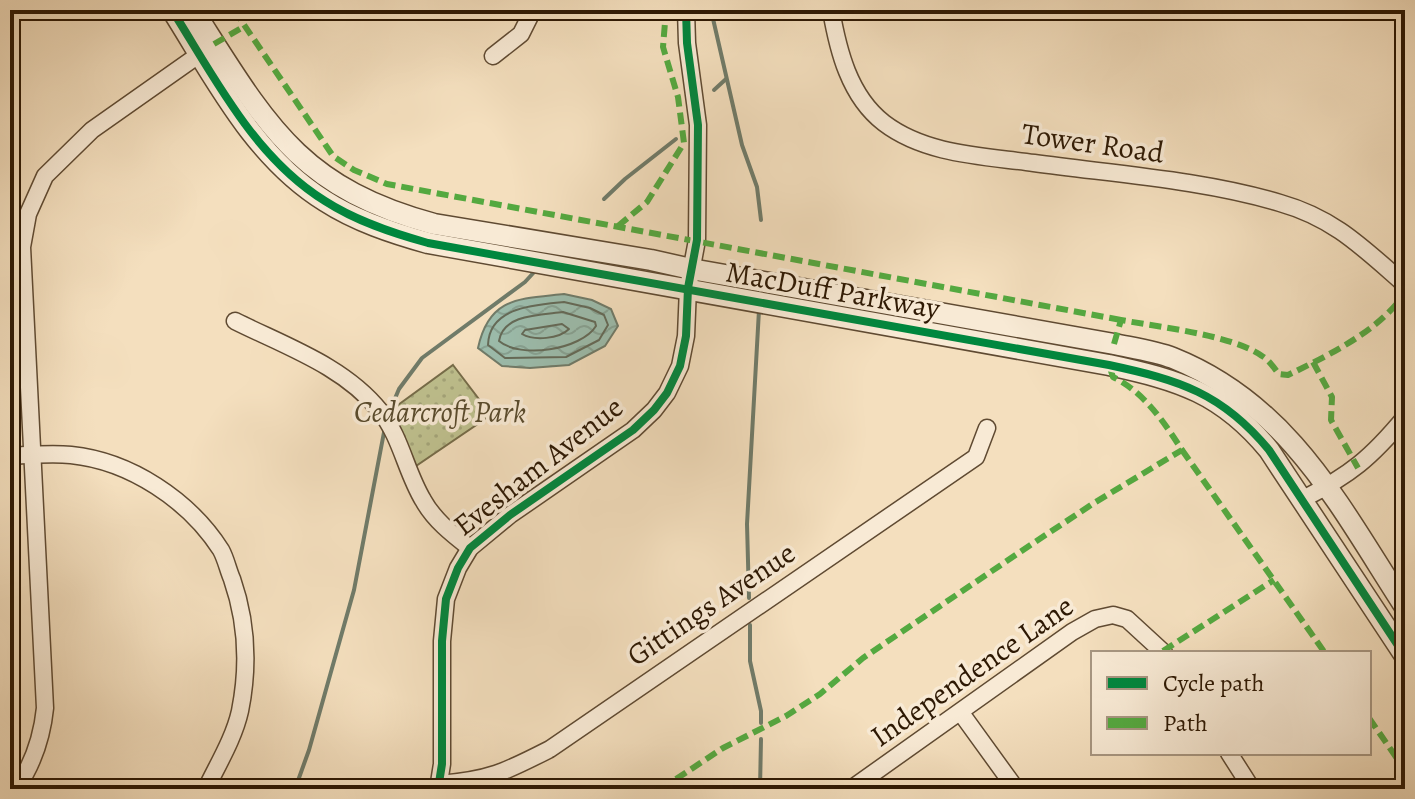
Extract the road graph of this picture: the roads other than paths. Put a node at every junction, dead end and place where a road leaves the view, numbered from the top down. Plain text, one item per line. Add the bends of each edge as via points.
1 (172, 10) edge
2 (193, 10) edge
3 (533, 10) edge
4 (686, 10) edge
5 (831, 10) edge
6 (207, 49) junction
7 (493, 56) dead end
8 (690, 279) junction
9 (1401, 281) dead end
10 (235, 321) dead end
11 (1405, 417) edge
12 (987, 428) dead end
13 (33, 455) junction
14 (10, 456) edge
15 (1327, 487) junction
16 (1303, 499) junction
17 (470, 548) junction
18 (1405, 607) edge
19 (1162, 651) edge
20 (1405, 656) edge
21 (961, 713) junction
22 (1230, 755) edge
23 (438, 786) edge
24 (16, 789) edge
25 (206, 789) edge
26 (851, 789) edge
27 (1016, 789) edge
28 (1252, 789) edge

1 - 6 street, MacDuff Parkway
2 - 6 street, MacDuff Parkway
3 - 7 street via 521,34
4 - 8 street, Evesham Avenue via 698,125 697,240
5 - 9 street, Tower Road via 838,47 855,88 868,108 904,135 944,150 1280,202 1345,232
6 - 8 street, MacDuff Parkway via 261,146 309,191 352,216 428,243
6 - 13 street via 92,130 45,176 28,214 22,247
8 - 15 street, MacDuff Parkway via 1170,356 1265,413
8 - 16 street, MacDuff Parkway via 1165,377 1198,390 1254,431
8 - 17 street, Evesham Avenue via 680,366 654,410
10 - 17 street via 337,374 382,413 422,499 435,518
11 - 15 street via 1358,468
12 - 23 street, Gittings Avenue via 976,457 550,749 501,775
13 - 14 street
13 - 24 street via 45,708 38,746
13 - 25 street via 72,455 112,464 150,481 182,506 222,552 239,599 245,679 239,714
15 - 16 street
15 - 18 street, MacDuff Parkway
16 - 20 street, MacDuff Parkway
17 - 23 street, Evesham Avenue via 446,599
19 - 21 street, Independence Lane via 1127,619 1095,619
21 - 26 street, Independence Lane
21 - 27 street
22 - 28 street

